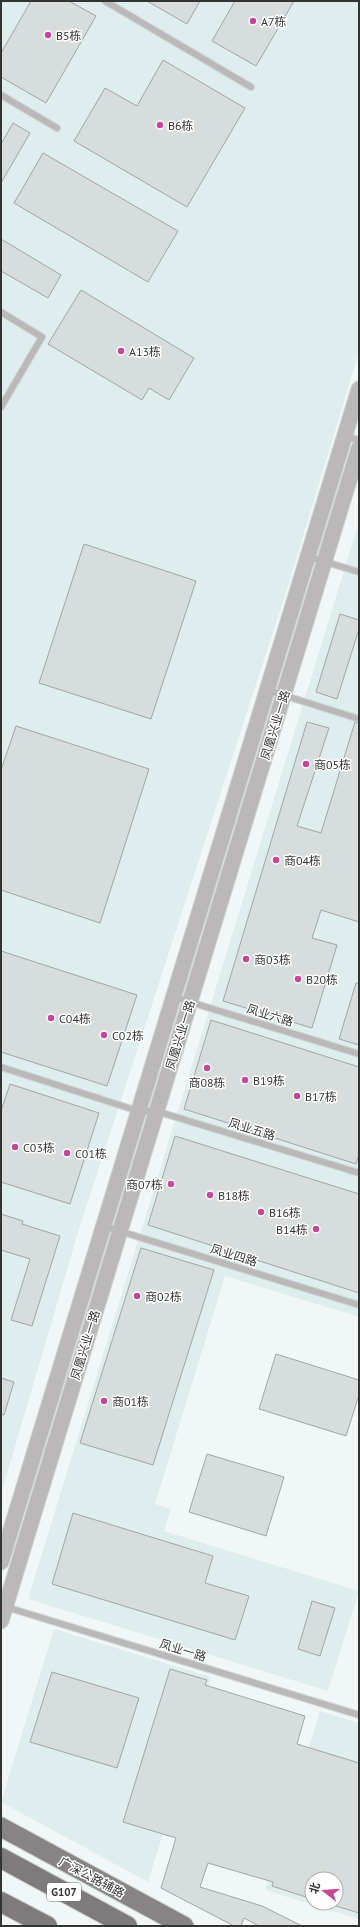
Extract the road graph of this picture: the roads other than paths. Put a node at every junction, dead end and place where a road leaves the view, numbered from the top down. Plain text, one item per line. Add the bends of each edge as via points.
1 (105, 1) edge
2 (250, 87) dead end
3 (1, 95) edge
4 (57, 128) dead end
5 (1, 312) edge
6 (359, 389) edge
7 (1, 407) edge
8 (352, 438) edge
9 (359, 448) edge
10 (308, 556) junction
11 (325, 562) junction
12 (359, 572) edge
13 (267, 690) junction
14 (284, 696) junction
15 (359, 719) edge
16 (174, 996) junction
17 (190, 1002) junction
18 (359, 1054) edge
19 (1, 1067) edge
20 (156, 1111) junction
21 (138, 1112) junction
22 (359, 1173) edge
23 (103, 1226) junction
24 (120, 1231) junction
25 (359, 1305) edge
26 (1, 1562) edge
27 (3, 1606) edge
28 (1, 1621) edge
29 (359, 1715) edge
30 (1, 1827) edge
31 (1, 1858) edge
32 (1, 1902) edge
33 (47, 1926) edge
34 (127, 1926) edge
35 (184, 1926) edge

1 - 2 lane
3 - 4 lane
5 - 7 lane via 42,337
6 - 8 street, 凤凰兴业一路
8 - 10 street, 凤凰兴业一路
9 - 11 street, 凤凰兴业一路
10 - 11 lane
10 - 13 street, 凤凰兴业一路
11 - 12 lane
11 - 14 street, 凤凰兴业一路
13 - 14 lane
13 - 16 street, 凤凰兴业一路
14 - 15 lane
14 - 17 street, 凤凰兴业一路
16 - 17 lane, 凤业六路
16 - 21 street, 凤凰兴业一路
17 - 18 lane, 凤业六路
17 - 20 street, 凤凰兴业一路
19 - 21 lane
20 - 21 lane, 凤业五路
20 - 22 lane, 凤业五路
20 - 24 street, 凤凰兴业一路
21 - 23 street, 凤凰兴业一路
23 - 24 lane, 凤业四路
23 - 26 street, 凤凰兴业一路
24 - 25 lane, 凤业四路
24 - 27 street, 凤凰兴业一路
27 - 28 street, 凤凰兴业一路
27 - 29 lane, 凤业一路
30 - 35 main road, 广深公路辅路
31 - 34 highway, G107
32 - 33 highway

